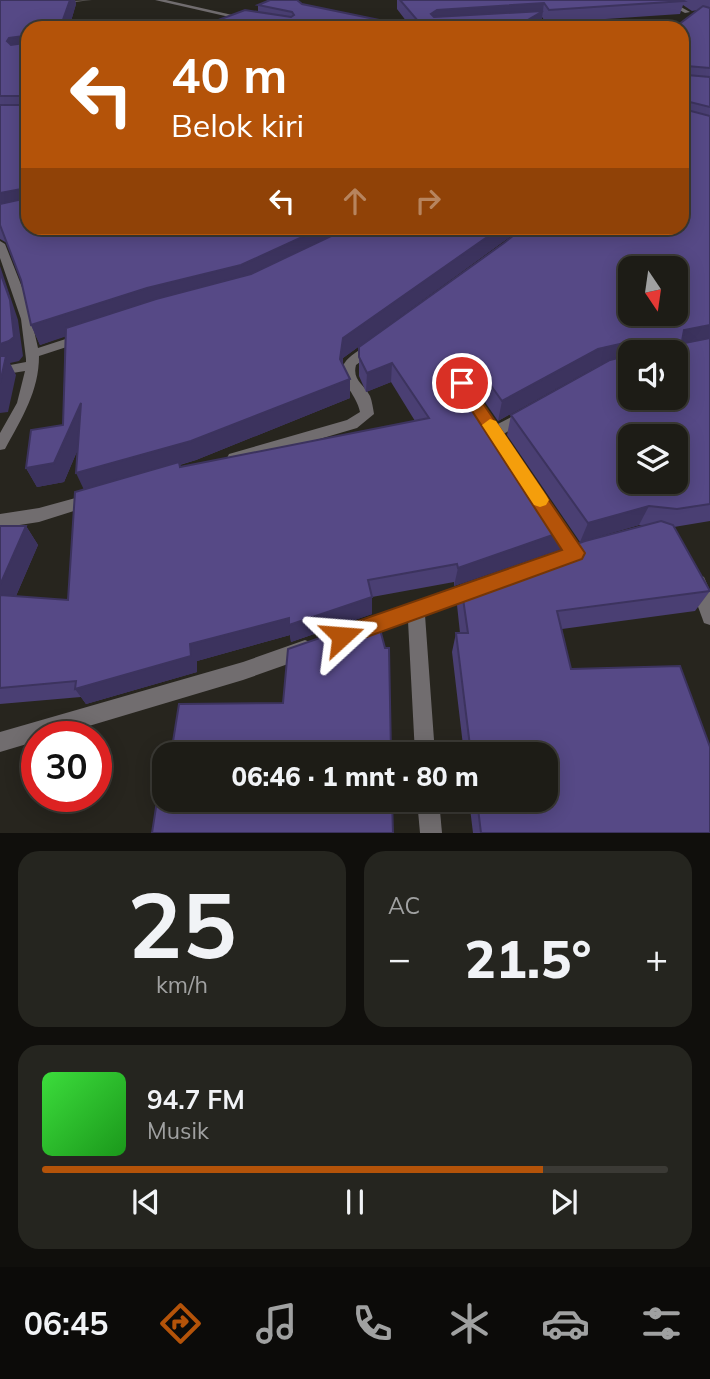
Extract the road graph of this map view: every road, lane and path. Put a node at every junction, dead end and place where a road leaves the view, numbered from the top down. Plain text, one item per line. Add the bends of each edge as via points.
1 (89, 0) edge
2 (158, 0) edge
3 (664, 0) edge
4 (51, 3) edge
5 (687, 12) dead end
6 (250, 20) edge
7 (0, 244) edge
8 (5, 271) edge
9 (95, 334) edge
10 (384, 338) edge
11 (34, 360) junction
12 (0, 371) edge
13 (540, 406) edge
14 (495, 432) edge
15 (0, 445) edge
16 (221, 462) edge
17 (104, 496) edge
18 (546, 509) edge
19 (0, 522) edge
20 (575, 554) edge
21 (688, 562) edge
22 (490, 584) edge
23 (416, 610) junction
24 (710, 617) edge
25 (342, 636) edge
26 (317, 645) edge
27 (0, 742) edge
28 (424, 742) edge
29 (429, 812) edge
30 (431, 833) edge

1 - 4 street
2 - 6 street
3 - 5 street
7 - 8 street
8 - 11 street via 32,341
9 - 11 street
10 - 16 street via 350,363 348,371 364,398 367,414 352,424
11 - 12 street
11 - 15 street via 27,396
13 - 14 street
17 - 19 street
18 - 20 street
21 - 24 street
22 - 23 street
23 - 25 street
23 - 28 street
26 - 27 street
29 - 30 street

